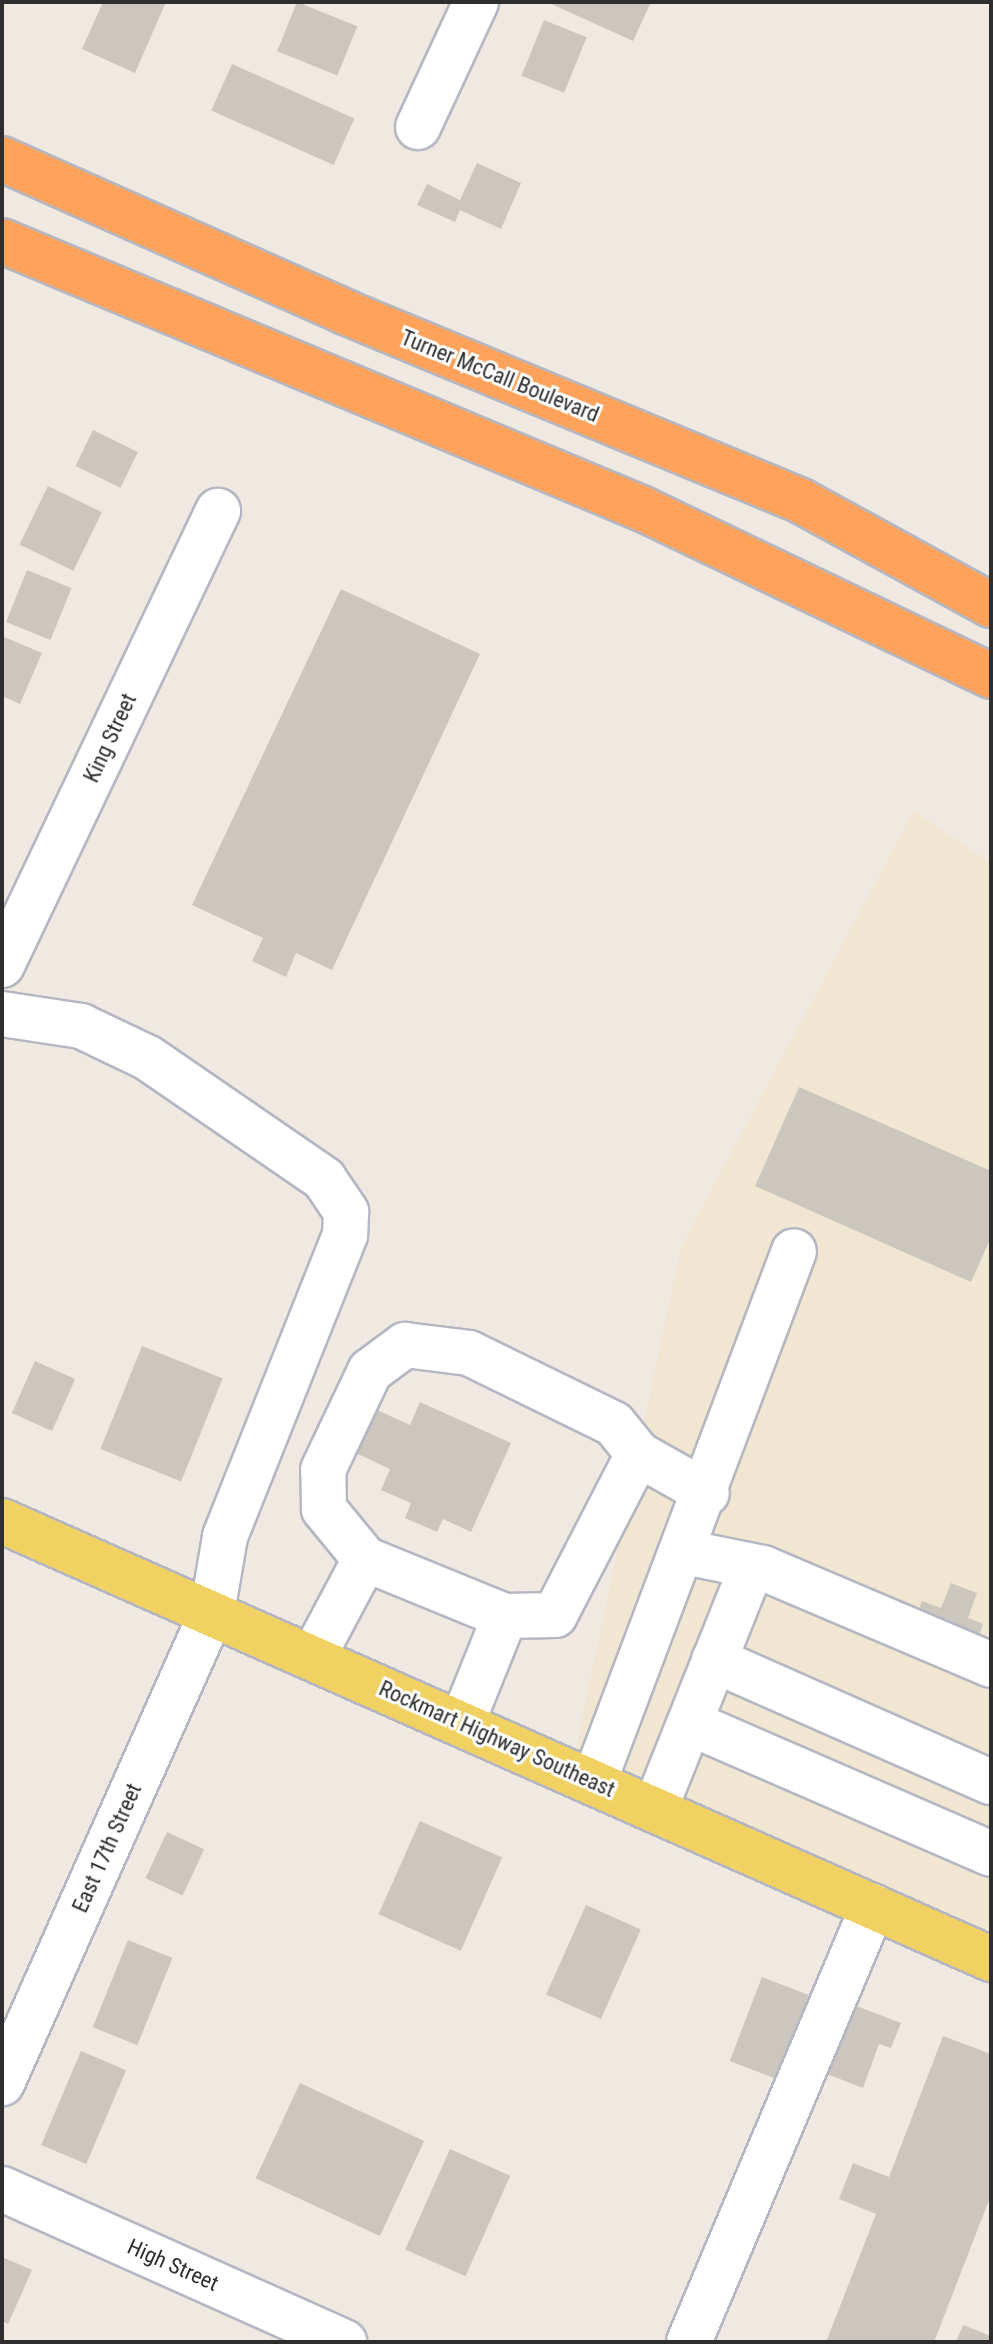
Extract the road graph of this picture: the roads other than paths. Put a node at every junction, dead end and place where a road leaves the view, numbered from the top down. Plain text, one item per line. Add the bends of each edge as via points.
1 (476, 2) edge
2 (418, 127) dead end
3 (2, 159) edge
4 (2, 241) edge
5 (218, 511) dead end
6 (991, 605) edge
7 (991, 676) edge
8 (2, 965) edge
9 (2, 1014) edge
10 (794, 1251) dead end
11 (638, 1454) junction
12 (707, 1493) junction
13 (2, 1521) edge
14 (684, 1552) junction
15 (365, 1559) junction
16 (752, 1567) junction
17 (212, 1612) junction
18 (505, 1616) junction
19 (313, 1657) junction
20 (714, 1660) junction
21 (991, 1665) edge
22 (462, 1723) junction
23 (690, 1723) junction
24 (594, 1782) junction
25 (991, 1782) edge
26 (655, 1809) junction
27 (991, 1854) edge
28 (873, 1906) junction
29 (991, 1959) edge
30 (2, 2083) edge
31 (2, 2189) edge
32 (344, 2342) edge
33 (689, 2342) edge

1 - 2 street
3 - 6 highway, Turner McCall Boulevard via 345,312 801,501
4 - 7 highway via 643,509
5 - 8 street, King Street
9 - 17 street, East 17th Street via 81,1026 148,1058 324,1179 346,1212 345,1235 225,1537
10 - 12 street
11 - 12 street
11 - 15 street via 614,1424 469,1353 405,1345 370,1371 323,1470 324,1509
11 - 18 street via 555,1615
12 - 14 street
13 - 17 main road, Rockmart Highway Southeast
14 - 16 street
14 - 24 street
15 - 18 street
15 - 19 street
16 - 20 street
16 - 21 street
17 - 19 main road, Rockmart Highway Southeast
17 - 30 street, East 17th Street
18 - 22 street
19 - 22 main road, Rockmart Highway Southeast
20 - 23 street
20 - 25 street
22 - 24 main road, Rockmart Highway Southeast
23 - 26 street
23 - 27 street
24 - 26 main road, Rockmart Highway Southeast
26 - 28 main road, Rockmart Highway Southeast
28 - 29 main road, Rockmart Highway Southeast
28 - 33 street
31 - 32 street, High Street

